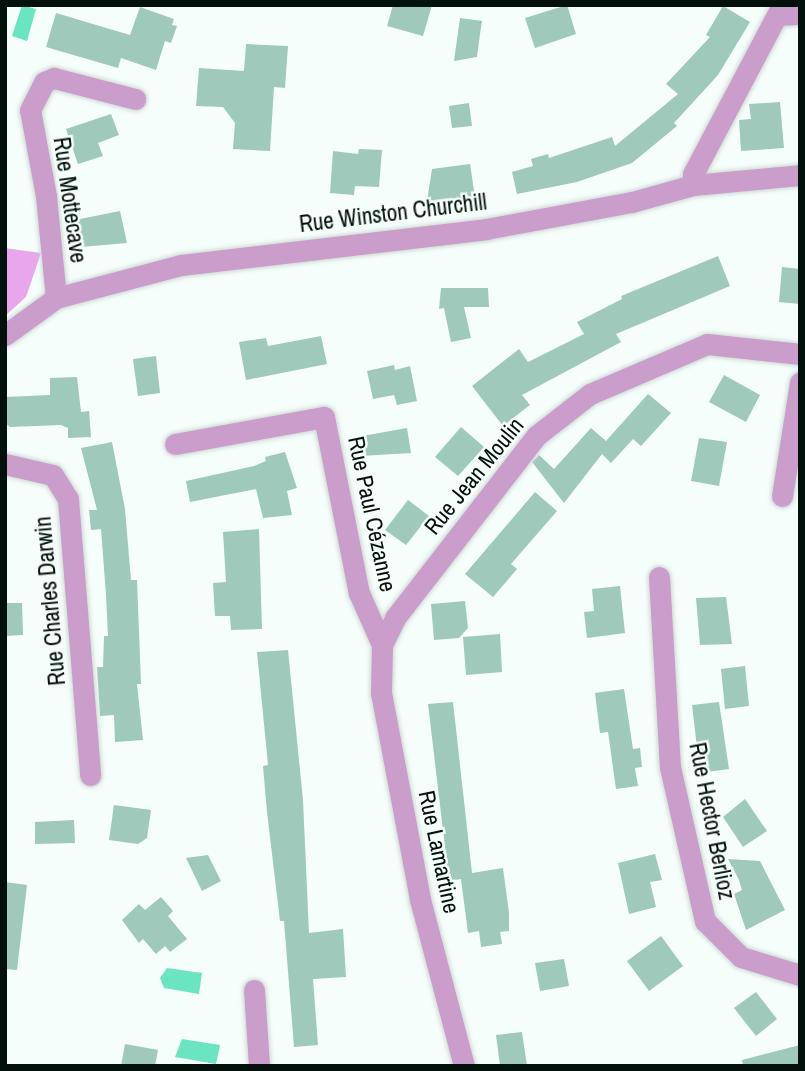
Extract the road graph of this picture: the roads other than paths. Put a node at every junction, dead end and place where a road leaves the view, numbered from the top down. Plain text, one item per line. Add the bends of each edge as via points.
1 (780, 10) edge
2 (800, 14) edge
3 (135, 99) dead end
4 (800, 176) edge
5 (693, 185) junction
6 (55, 298) junction
7 (5, 335) edge
8 (800, 354) edge
9 (800, 382) edge
10 (175, 444) dead end
11 (5, 464) edge
12 (782, 496) dead end
13 (659, 577) dead end
14 (382, 645) junction
15 (90, 775) dead end
16 (800, 975) edge
17 (254, 990) dead end
18 (259, 1066) edge
19 (464, 1066) edge

1 - 2 street
1 - 5 street via 693,174
3 - 6 street, Rue Mottecave via 54,78 44,82 30,110 46,196
4 - 5 street, Rue Winston Churchill
5 - 6 street, Rue Winston Churchill via 632,202 486,229 181,265
6 - 7 street, Rue Winston Churchill
8 - 14 street, Rue Jean Moulin via 707,344 590,394 536,436 395,618
9 - 12 street
10 - 14 street, Rue Paul Cézanne via 324,417 359,593
11 - 15 street, Rue Charles Darwin via 53,475 68,499
13 - 16 street, Rue Hector Berlioz via 670,767 705,921 741,957
14 - 19 street, Rue Lamartine via 381,693 420,899
17 - 18 street

